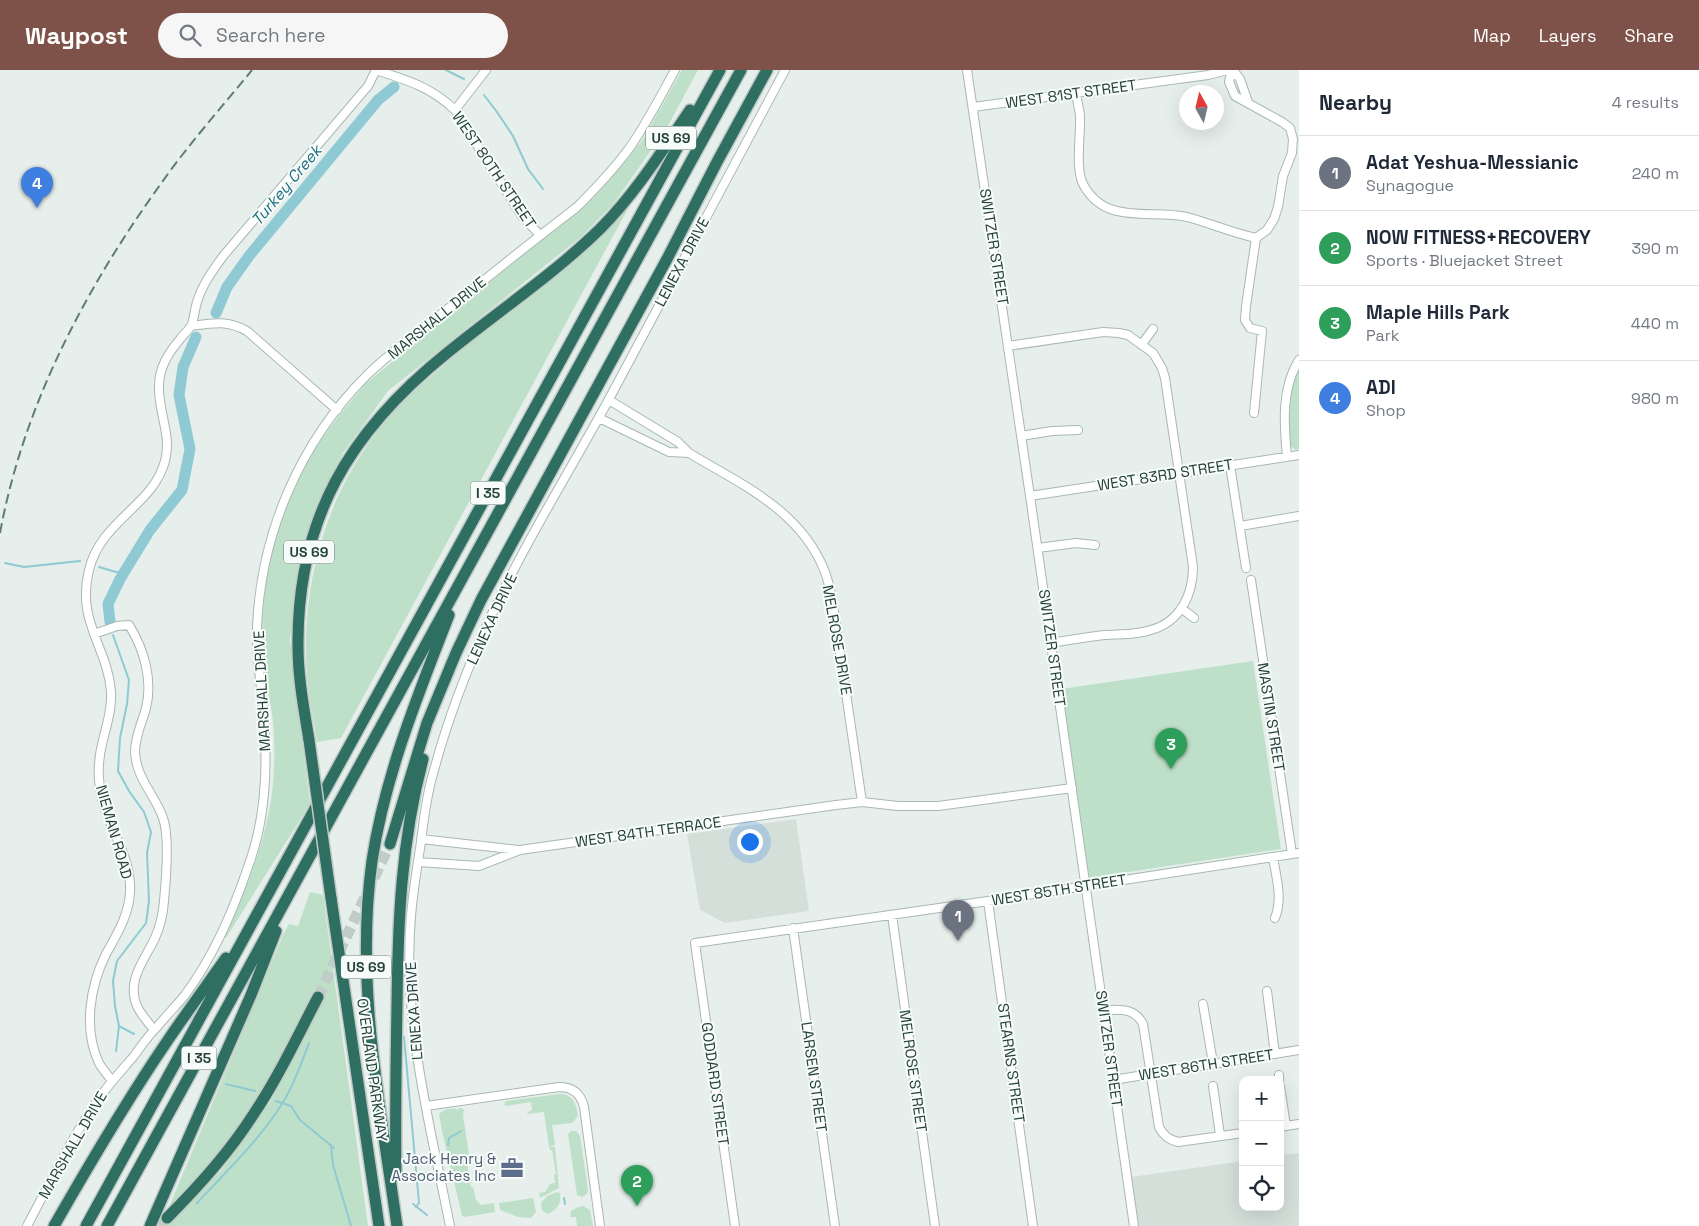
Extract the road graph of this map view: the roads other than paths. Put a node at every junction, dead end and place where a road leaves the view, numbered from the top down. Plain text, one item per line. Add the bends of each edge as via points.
1 (376, 70) edge
2 (486, 70) edge
3 (675, 70) edge
4 (719, 70) edge
5 (741, 70) edge
6 (767, 70) edge
7 (785, 70) edge
8 (967, 70) edge
9 (1228, 70) edge
10 (1233, 70) edge
11 (1076, 93) junction
12 (973, 107) junction
13 (455, 110) junction
14 (540, 236) junction
15 (1256, 238) junction
16 (191, 326) junction
17 (1153, 329) dead end
18 (1142, 344) junction
19 (1008, 346) junction
20 (1299, 360) edge
21 (609, 400) junction
22 (337, 410) junction
23 (1254, 413) dead end
24 (599, 418) junction
25 (1078, 430) dead end
26 (1021, 436) junction
27 (689, 453) junction
28 (1299, 455) edge
29 (1288, 456) junction
30 (1230, 465) junction
31 (1179, 473) junction
32 (1030, 496) junction
33 (1299, 516) edge
34 (1240, 526) junction
35 (1095, 544) dead end
36 (1038, 548) junction
37 (1246, 568) dead end
38 (464, 574) junction
39 (1251, 580) dead end
40 (1181, 608) junction
41 (1194, 618) dead end
42 (94, 634) junction
43 (1051, 643) junction
44 (456, 652) junction
45 (1072, 788) junction
46 (862, 802) junction
47 (421, 839) junction
48 (390, 844) tunnel mouth
49 (520, 850) junction
50 (1296, 853) edge
51 (1273, 857) junction
52 (418, 862) junction
53 (1085, 886) junction
54 (291, 890) junction
55 (988, 901) junction
56 (892, 915) junction
57 (256, 916) junction
58 (1275, 918) dead end
59 (793, 928) junction
60 (695, 943) joint
61 (1267, 991) dead end
62 (318, 998) tunnel mouth
63 (1203, 1004) dead end
64 (1103, 1010) junction
65 (154, 1030) junction
66 (1299, 1050) edge
67 (1275, 1054) junction
68 (1213, 1063) junction
69 (1150, 1073) junction
70 (1113, 1080) junction
71 (112, 1081) junction
72 (1212, 1086) dead end
73 (426, 1106) junction
74 (1299, 1124) edge
75 (1284, 1126) edge
76 (1239, 1133) edge
77 (1220, 1135) junction
78 (167, 1218) tunnel mouth
79 (27, 1226) edge
80 (54, 1226) edge
81 (86, 1226) edge
82 (107, 1226) edge
83 (150, 1226) edge
84 (379, 1226) edge
85 (398, 1226) edge
86 (450, 1226) edge
87 (600, 1226) edge
88 (735, 1226) edge
89 (835, 1226) edge
90 (935, 1226) edge
91 (1033, 1226) edge
92 (1134, 1226) edge

1 - 13 street, WEST 80TH STREET via 427,88
1 - 16 street, NIEMAN ROAD via 368,86 214,269 197,301
2 - 13 street
3 - 14 street, MARSHALL DRIVE via 641,130 612,170 577,207
4 - 57 highway, I 35
4 - 84 highway, OVERLAND PARKWAY / US 69, bridge via 647,172 601,228 446,353 404,390 369,428 344,464 316,526 304,570 298,649
5 - 38 highway, I 35
6 - 44 highway
7 - 21 street, LENEXA DRIVE
8 - 12 street, SWITZER STREET
9 - 11 street, WEST 81ST STREET
10 - 15 street via 1229,82 1235,96 1290,128 1293,139 1274,219
11 - 12 street, WEST 81ST STREET
11 - 15 street via 1080,117 1080,172 1083,184 1104,206 1123,213 1185,216
12 - 19 street, SWITZER STREET
13 - 14 street, WEST 80TH STREET via 522,216
14 - 22 street, MARSHALL DRIVE via 388,357
15 - 23 street via 1246,306 1246,320 1250,328 1262,331
16 - 22 street via 229,323 247,331
16 - 42 street, NIEMAN ROAD via 167,356 159,380 168,439 161,472 150,490 108,532 98,546 89,569 85,600
17 - 18 street
18 - 19 street via 1128,335 1109,332
18 - 31 street via 1158,359 1166,378
19 - 26 street, SWITZER STREET
20 - 29 street via 1287,389 1285,430
21 - 24 street, LENEXA DRIVE
21 - 27 street, MELROSE DRIVE via 678,442
22 - 65 street, MARSHALL DRIVE via 291,484 262,578 257,631 266,766 260,821 252,856 211,954 185,995
24 - 27 street, MELROSE DRIVE via 669,452
24 - 47 street, LENEXA DRIVE via 486,625 432,775
25 - 26 street
26 - 32 street, SWITZER STREET
27 - 46 street, MELROSE DRIVE via 773,504 798,528 825,572 832,598
28 - 29 street, WEST 83RD STREET
29 - 30 street, WEST 83RD STREET
30 - 31 street, WEST 83RD STREET
30 - 34 street
31 - 32 street, WEST 83RD STREET
31 - 40 street via 1193,567 1191,588
32 - 36 street, SWITZER STREET
33 - 34 street
34 - 37 street
35 - 36 street
36 - 43 street, SWITZER STREET
38 - 54 highway, I 35
38 - 85 highway, US 69 via 396,757 372,860 366,960 369,1019
39 - 50 street, MASTIN STREET
40 - 41 street
40 - 43 street via 1172,619 1152,630
42 - 65 street via 129,625 148,672 148,695 135,751 140,773 164,820 164,892 161,919 136,974 134,990 138,1009
42 - 71 street, NIEMAN ROAD via 107,670 111,698 99,757 99,782 130,879 125,919 99,970 91,999 95,1053
43 - 45 street, SWITZER STREET
44 - 48 highway via 427,723
44 - 85 highway via 422,762 409,822 401,883 395,1109
45 - 46 street, WEST 84TH TERRACE via 938,806
45 - 53 street, SWITZER STREET
46 - 49 street, WEST 84TH TERRACE
47 - 49 street, WEST 84TH TERRACE
47 - 52 street, LENEXA DRIVE
49 - 52 street, WEST 84TH TERRACE via 479,866
50 - 51 street, WEST 85TH STREET
51 - 53 street, WEST 85TH STREET
51 - 58 street via 1279,900
52 - 73 street, LENEXA DRIVE via 410,955 414,1038
53 - 55 street, WEST 85TH STREET
53 - 64 street, SWITZER STREET
54 - 82 highway, I 35
54 - 83 highway via 251,995
55 - 56 street, WEST 85TH STREET
55 - 91 street, STEARNS STREET
56 - 59 street, WEST 85TH STREET
56 - 90 street, MELROSE STREET
57 - 80 highway via 134,1092
57 - 81 highway, I 35
59 - 60 street, WEST 85TH STREET
59 - 89 street, LARSEN STREET
60 - 88 street, GODDARD STREET
61 - 67 street
62 - 78 highway via 249,1122 208,1175
63 - 68 street
64 - 69 street via 1128,1010 1139,1018 1143,1024
64 - 70 street, SWITZER STREET
65 - 71 street, MARSHALL DRIVE
66 - 67 street, WEST 86TH STREET
67 - 68 street, WEST 86TH STREET
68 - 69 street, WEST 86TH STREET
69 - 70 street, WEST 86TH STREET
69 - 77 street via 1159,1127 1164,1135 1178,1142
70 - 92 street, SWITZER STREET
71 - 79 street, MARSHALL DRIVE via 86,1118
72 - 77 street
73 - 86 street, LENEXA DRIVE
73 - 87 street via 559,1087 578,1094 584,1107
74 - 75 street
76 - 77 street

